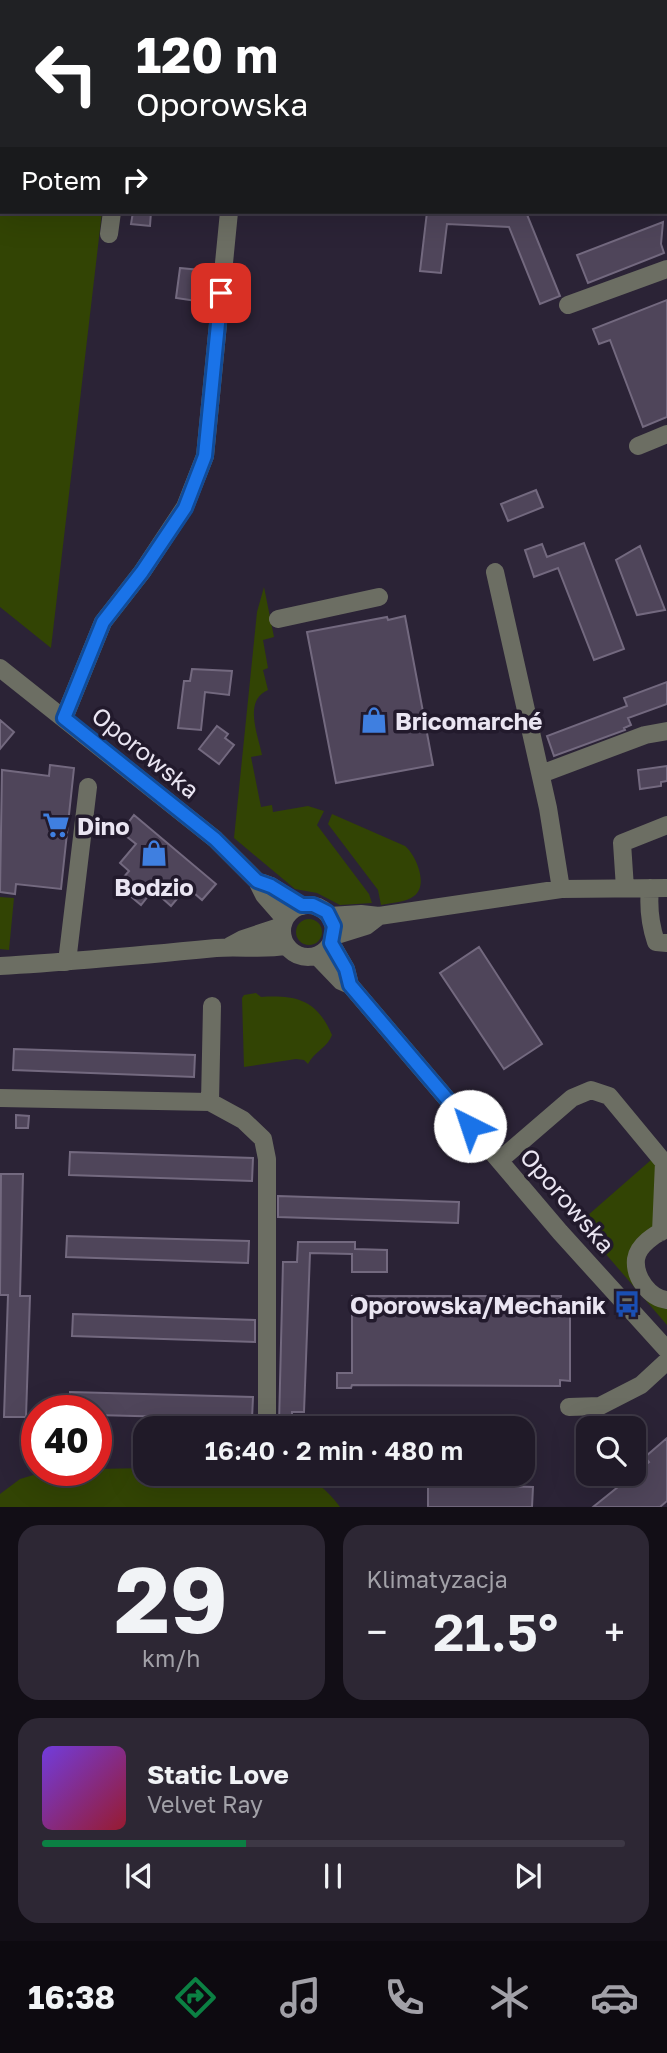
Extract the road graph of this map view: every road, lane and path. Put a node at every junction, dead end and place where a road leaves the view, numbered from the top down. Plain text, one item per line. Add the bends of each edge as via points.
1 (112, 214) edge
2 (229, 214) edge
3 (109, 234) dead end
4 (667, 269) edge
5 (568, 305) dead end
6 (667, 434) edge
7 (638, 446) dead end
8 (495, 572) dead end
9 (379, 597) dead end
10 (278, 618) dead end
11 (0, 668) edge
12 (64, 718) junction
13 (667, 731) edge
14 (541, 774) junction
15 (88, 787) dead end
16 (667, 825) edge
17 (257, 881) junction
18 (625, 888) junction
19 (659, 888) edge
20 (561, 889) junction
21 (302, 905) junction
22 (330, 916) junction
23 (379, 916) junction
24 (284, 923) junction
25 (333, 940) junction
26 (667, 943) edge
27 (286, 946) junction
28 (227, 947) junction
29 (317, 956) junction
30 (67, 962) junction
31 (0, 966) edge
32 (350, 985) junction
33 (212, 1006) dead end
34 (0, 1098) edge
35 (210, 1102) junction
36 (500, 1160) junction
37 (666, 1164) edge
38 (664, 1231) edge
39 (667, 1300) edge
40 (667, 1350) edge
41 (667, 1362) edge
42 (569, 1407) dead end
43 (267, 1416) edge

1 - 3 street
2 - 12 street via 205,456 185,508 103,622
4 - 5 street
6 - 7 street
8 - 14 street
9 - 10 street
11 - 12 street, Oporowska
12 - 17 street, Oporowska via 215,839
13 - 14 street
14 - 20 street
15 - 30 street
16 - 18 street via 622,843
17 - 21 street, Oporowska
17 - 24 street, Oporowska
18 - 19 street
18 - 20 street
19 - 26 street via 650,925 656,943
20 - 23 street
21 - 22 street via 318,906
21 - 24 street via 292,910
22 - 23 street
22 - 25 street
23 - 25 street
24 - 27 street
24 - 28 street
25 - 29 street
25 - 32 street, Oporowska
27 - 28 street
27 - 29 street via 298,955
28 - 30 street
29 - 32 street, Oporowska
30 - 31 street
32 - 36 street, Oporowska
33 - 35 street
34 - 35 street
35 - 43 street via 243,1120 263,1139
36 - 37 street via 572,1097 591,1090 609,1096
36 - 40 street, Oporowska
37 - 38 street
38 - 39 street via 640,1249 636,1260 643,1285 657,1298
41 - 42 street via 641,1385 600,1406

